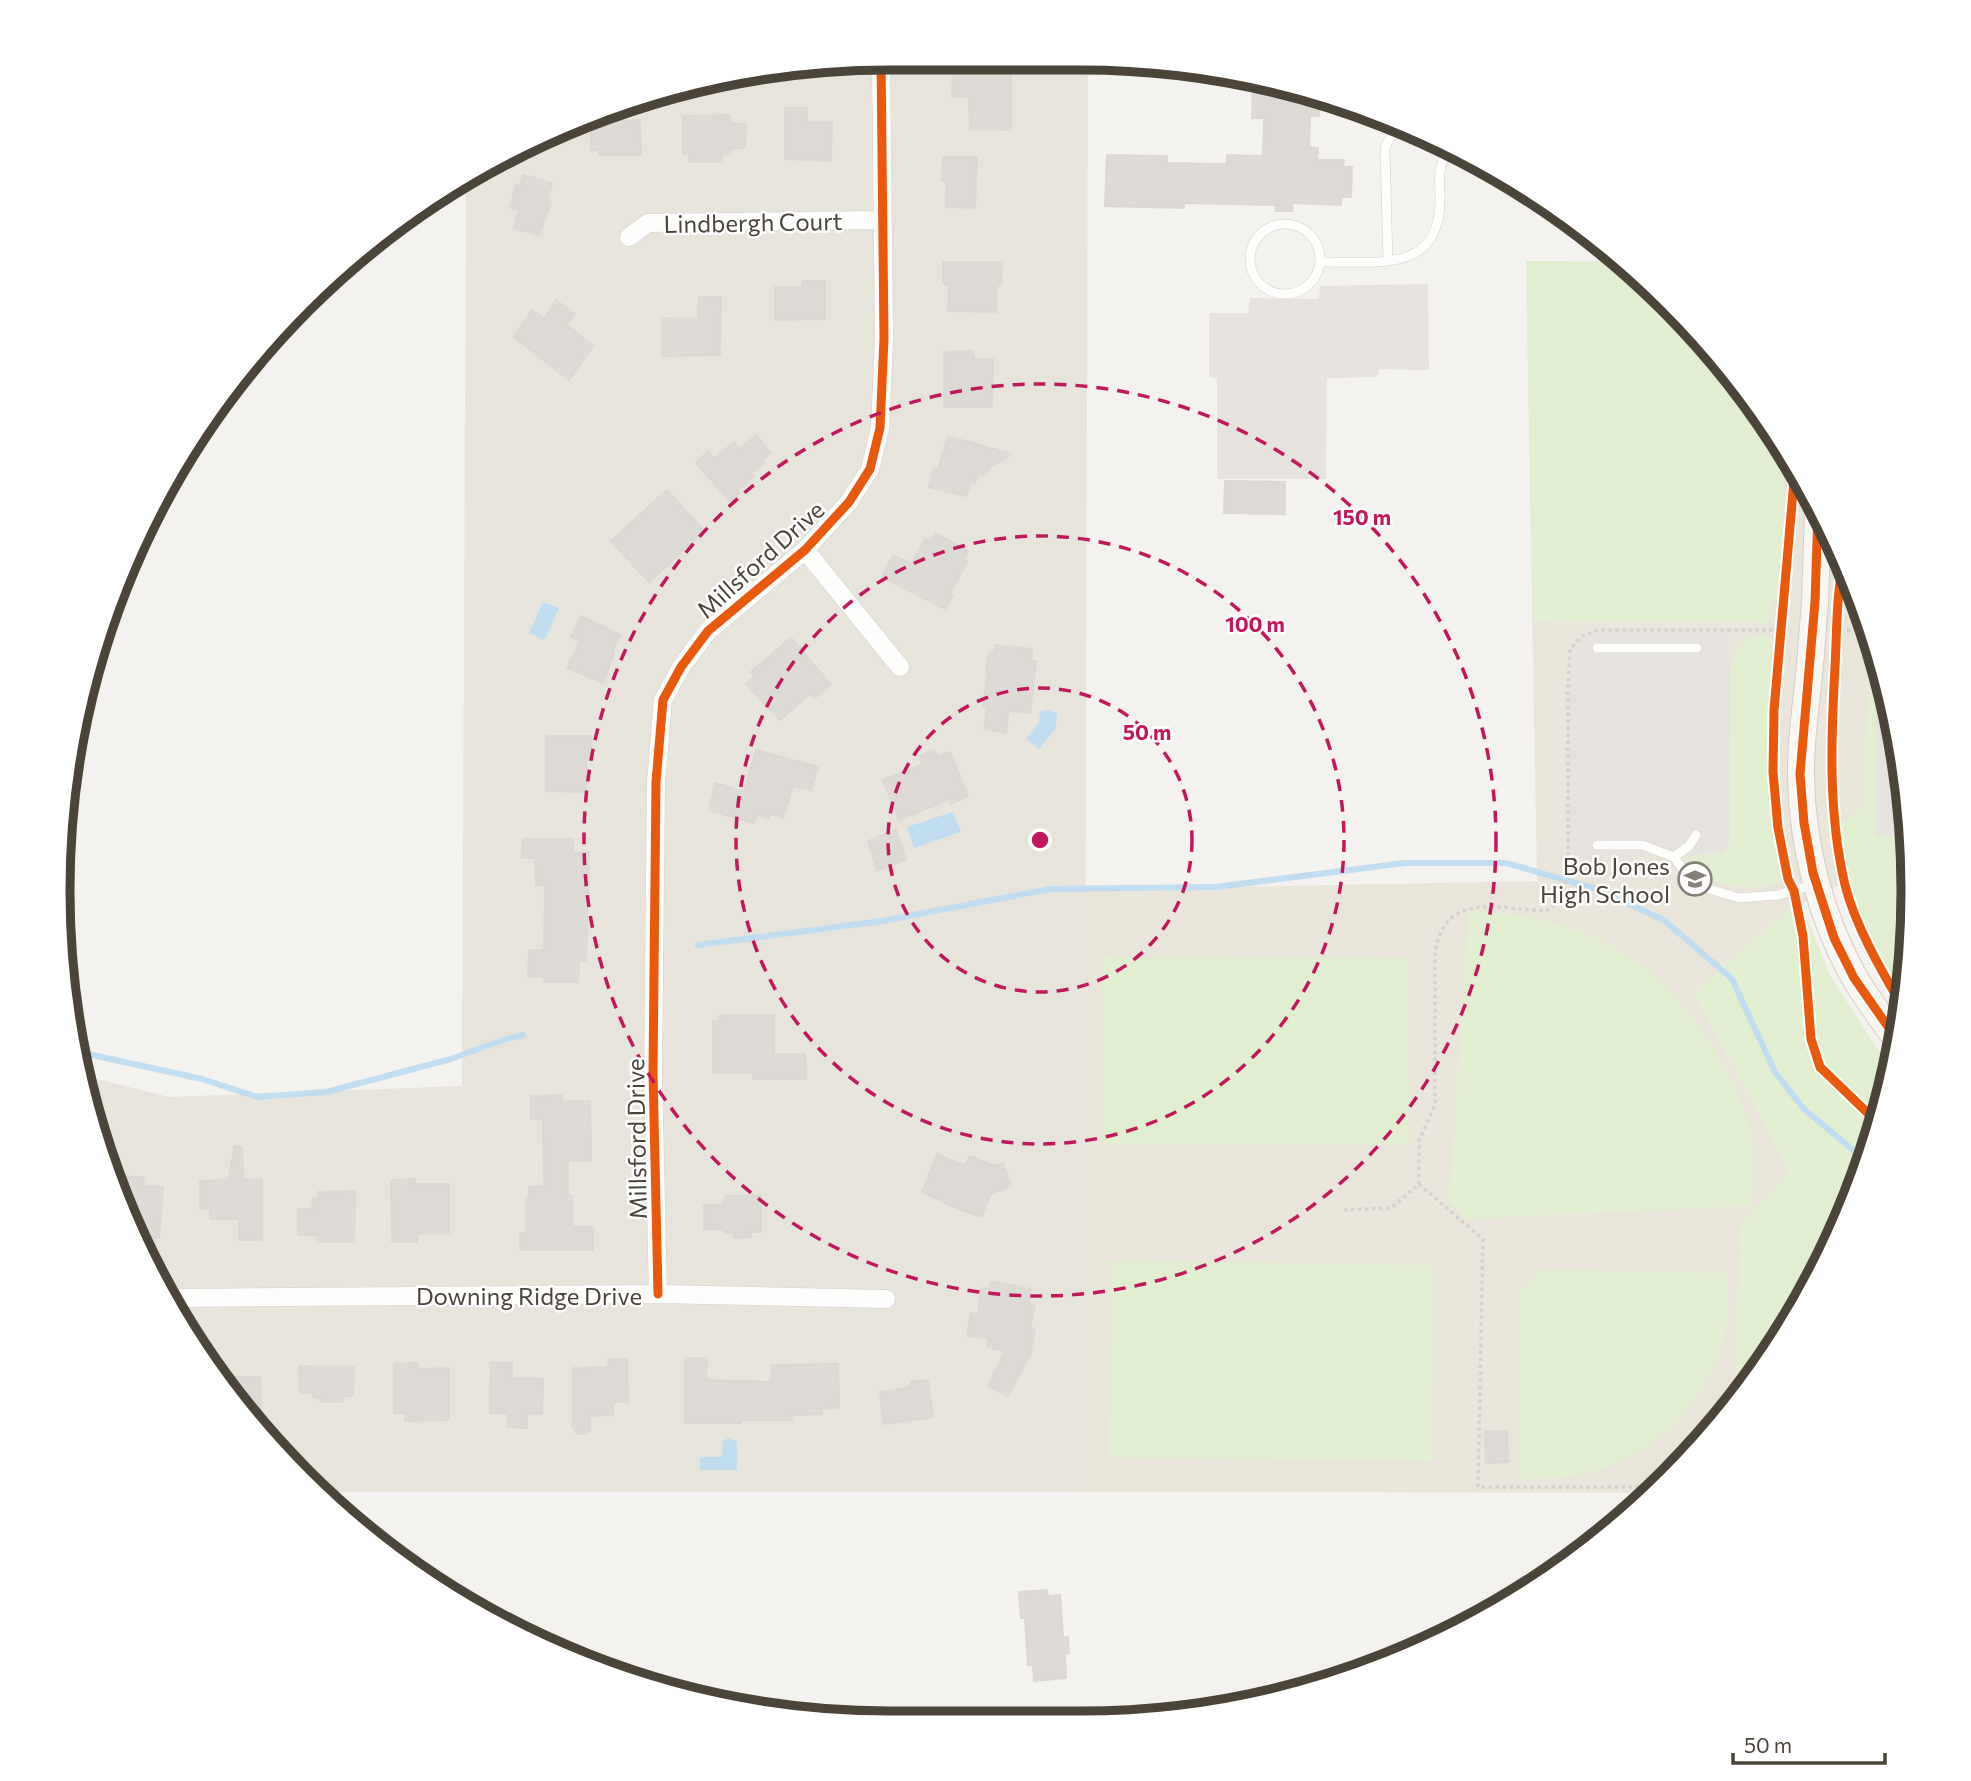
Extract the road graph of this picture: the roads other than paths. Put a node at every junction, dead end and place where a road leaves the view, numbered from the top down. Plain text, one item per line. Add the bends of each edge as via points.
1 (881, 70) edge
2 (1396, 133) edge
3 (1444, 156) edge
4 (882, 220) junction
5 (629, 237) dead end
6 (1388, 261) junction
7 (1320, 262) junction
8 (1820, 537) edge
9 (805, 550) junction
10 (1597, 648) dead end
11 (1697, 648) dead end
12 (901, 667) dead end
13 (1696, 835) dead end
14 (1597, 845) dead end
15 (1674, 857) junction
16 (1817, 884) junction
17 (1889, 1028) edge
18 (658, 1294) junction
19 (178, 1298) edge
20 (886, 1299) dead end

1 - 4 street, Millsford Drive
2 - 6 lane via 1385,149
3 - 6 lane via 1439,173 1439,224 1433,236 1416,254
4 - 5 street, Lindbergh Court via 648,223
4 - 9 street, Millsford Drive via 880,428 870,469 849,502
6 - 7 lane
7 - 7 lane via 1315,241 1300,227 1289,224 1260,235 1251,257 1257,280 1277,293 1300,291 1310,284
8 - 16 street, bridge via 1800,774 1804,823
9 - 12 street
9 - 18 street, Millsford Drive via 708,631 663,700 656,782 653,1072
10 - 11 lane
13 - 15 lane
14 - 15 lane via 1642,845
15 - 16 lane via 1684,871 1709,889 1739,898 1778,895
16 - 17 street via 1834,938 1854,978
18 - 19 street, Downing Ridge Drive
18 - 20 street, Downing Ridge Drive

